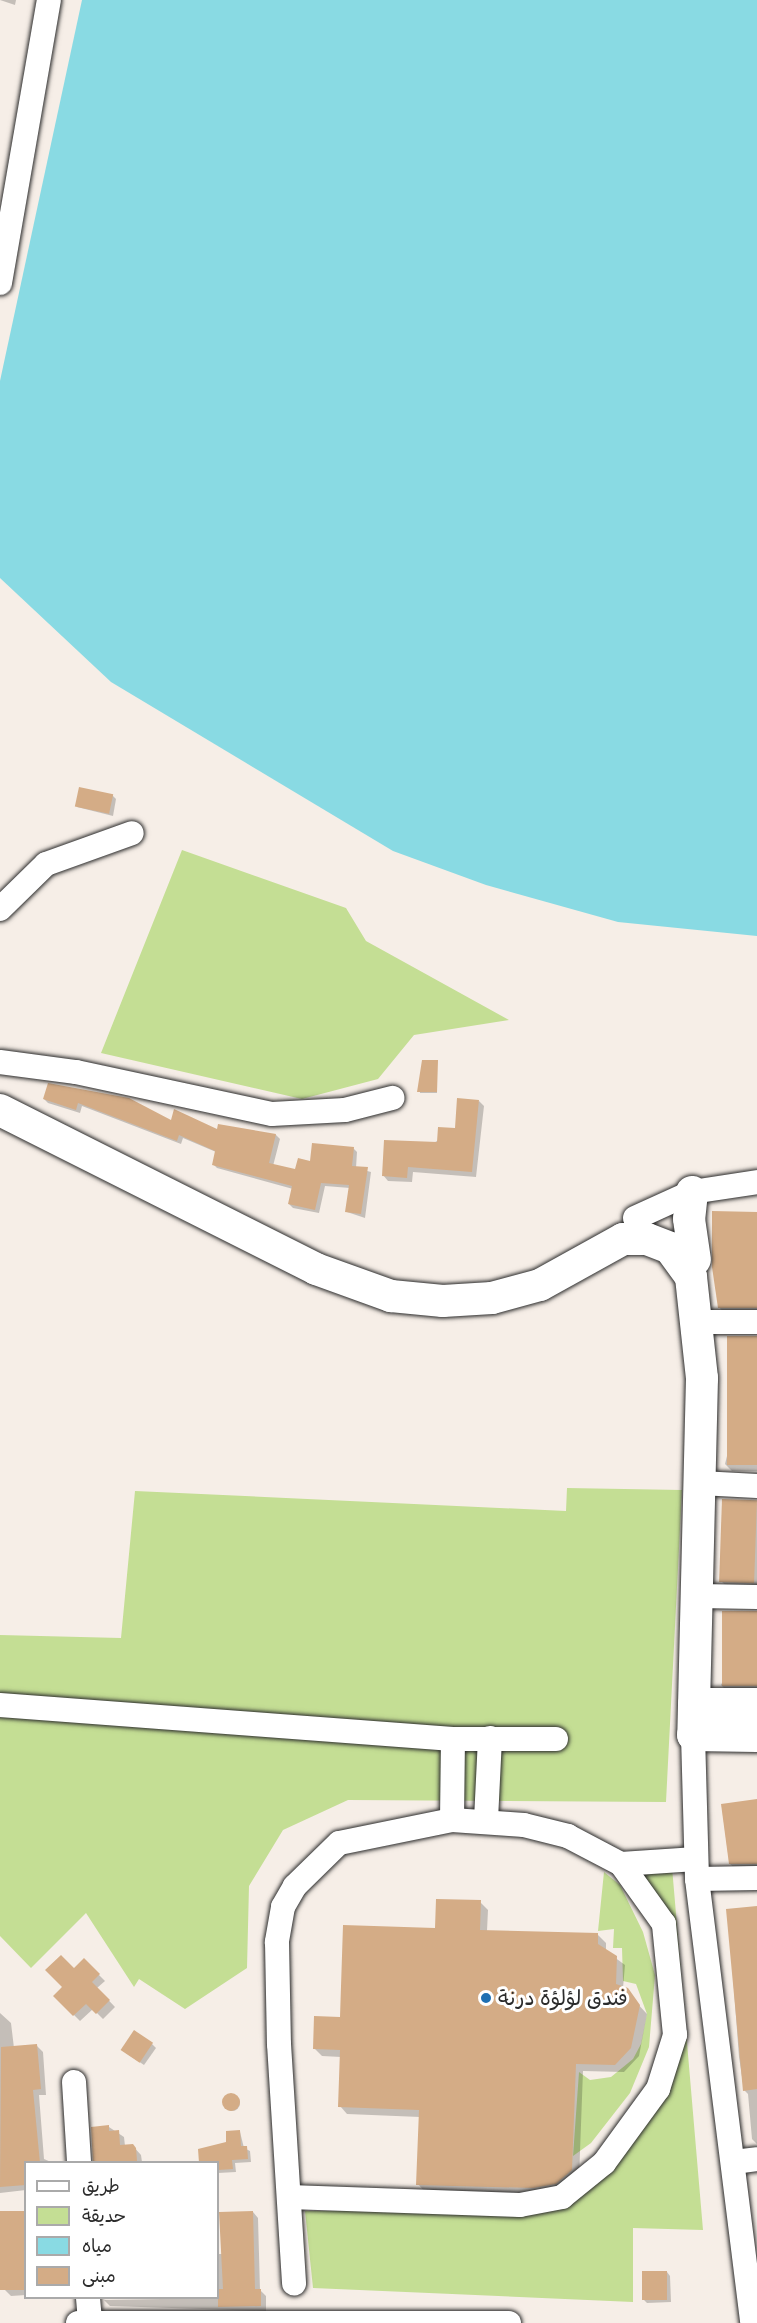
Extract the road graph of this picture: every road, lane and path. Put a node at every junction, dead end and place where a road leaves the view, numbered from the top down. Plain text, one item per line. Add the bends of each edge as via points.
1 (49, 0) edge
2 (0, 283) edge
3 (132, 833) dead end
4 (0, 909) edge
5 (0, 1062) edge
6 (0, 1097) edge
7 (392, 1098) dead end
8 (0, 1110) edge
9 (757, 1182) edge
10 (692, 1192) junction
11 (625, 1227) junction
12 (695, 1260) junction
13 (710, 1322) junction
14 (757, 1322) edge
15 (702, 1378) junction
16 (700, 1483) junction
17 (757, 1486) edge
18 (698, 1596) junction
19 (757, 1597) edge
20 (694, 1704) junction
21 (757, 1704) edge
22 (0, 1706) edge
23 (693, 1735) junction
24 (757, 1736) edge
25 (453, 1738) junction
26 (490, 1738) junction
27 (556, 1739) dead end
28 (452, 1820) junction
29 (486, 1820) junction
30 (621, 1864) junction
31 (696, 1869) junction
32 (757, 1878) edge
33 (74, 2082) dead end
34 (79, 2161) edge
35 (746, 2161) edge
36 (289, 2197) junction
37 (294, 2284) dead end
38 (88, 2299) edge
39 (78, 2323) edge
40 (90, 2323) edge
41 (164, 2323) edge
42 (509, 2323) edge
43 (752, 2323) edge

1 - 2 street
3 - 4 street via 46,864
5 - 7 street via 76,1072 272,1114 345,1110
6 - 11 main road via 340,1268 398,1286 464,1290 518,1282
8 - 11 main road via 316,1269 391,1296 444,1301 517,1293 555,1277
9 - 10 street
10 - 11 street
10 - 12 main road via 689,1219
11 - 12 main road via 661,1221
11 - 15 main road via 659,1243 686,1266 694,1289
12 - 13 main road via 706,1290
13 - 14 street
13 - 15 main road
15 - 16 main road
16 - 17 street
16 - 18 main road
18 - 19 street
18 - 20 main road
20 - 21 main road
20 - 23 main road
22 - 25 street
23 - 24 main road
23 - 31 street
25 - 26 street
25 - 28 street
26 - 27 street
26 - 29 street
28 - 29 street
28 - 36 street via 339,1843 313,1864 283,1907 277,1942 279,2044
29 - 30 street via 568,1836
30 - 31 street
30 - 36 street via 664,1924 675,2035 658,2089 604,2163 562,2197 520,2205
31 - 32 street
31 - 35 street
33 - 34 street
35 - 43 street
36 - 37 street
38 - 40 street
39 - 40 street
40 - 41 street
41 - 42 street

